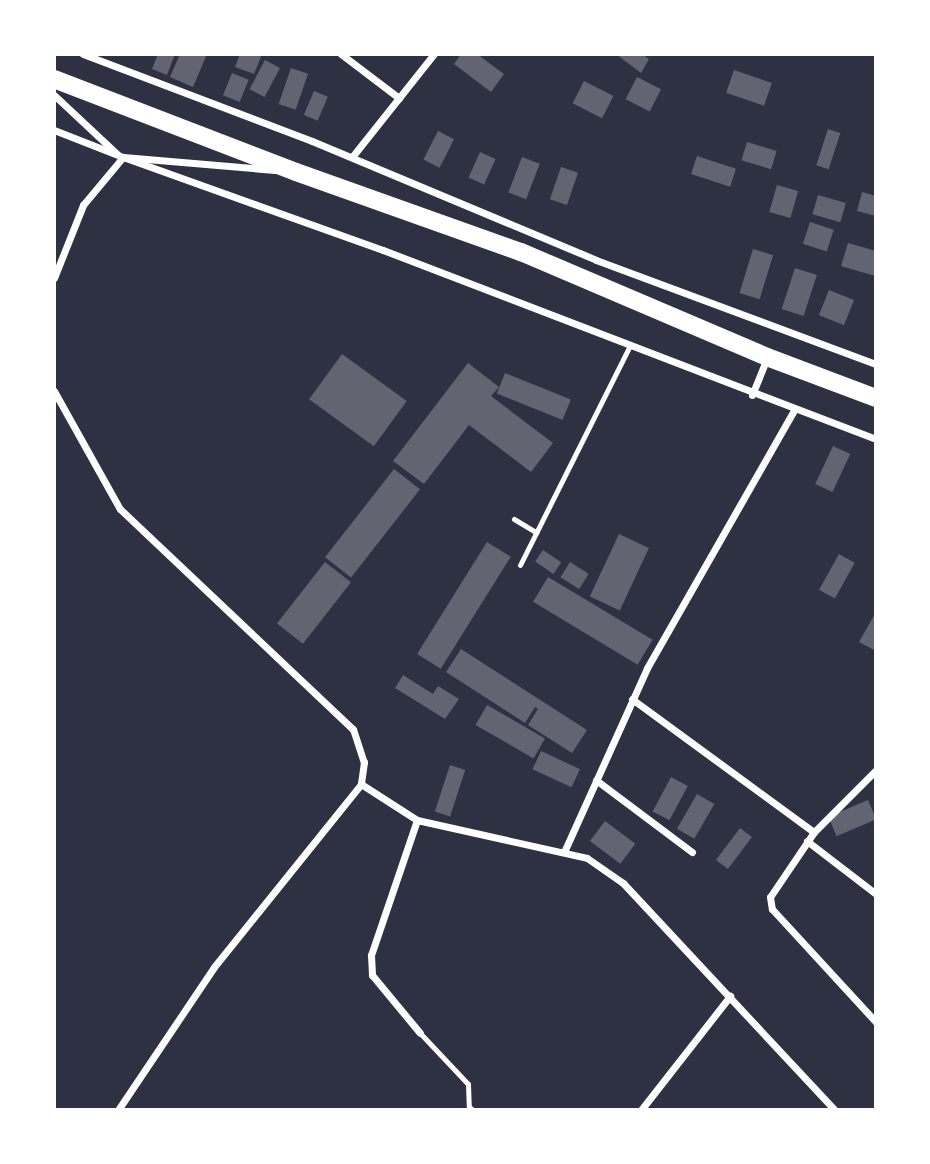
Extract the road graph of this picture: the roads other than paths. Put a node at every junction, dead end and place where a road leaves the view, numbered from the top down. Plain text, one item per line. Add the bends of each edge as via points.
1 (83, 54) edge
2 (341, 54) edge
3 (434, 54) edge
4 (54, 79) edge
5 (54, 95) edge
6 (399, 98) junction
7 (54, 130) edge
8 (120, 156) junction
9 (352, 157) junction
10 (296, 172) junction
11 (54, 278) edge
12 (629, 347) junction
13 (767, 357) junction
14 (876, 364) edge
15 (54, 391) edge
16 (752, 395) junction
17 (876, 398) edge
18 (794, 410) junction
19 (876, 439) edge
20 (514, 519) dead end
21 (536, 532) junction
22 (520, 565) dead end
23 (632, 699) junction
24 (876, 770) edge
25 (596, 780) junction
26 (361, 784) junction
27 (417, 820) junction
28 (814, 832) junction
29 (807, 841) junction
30 (564, 852) junction
31 (692, 852) dead end
32 (876, 894) edge
33 (730, 996) junction
34 (876, 1022) edge
35 (420, 1033) joint
36 (469, 1109) edge
37 (118, 1110) edge
38 (641, 1110) edge
39 (835, 1110) edge

1 - 9 street
2 - 6 street
3 - 6 street
4 - 10 main road
5 - 8 street
6 - 9 street
7 - 8 street
8 - 10 street
8 - 11 street via 83,205
8 - 12 street via 383,250
9 - 14 street via 608,265
10 - 13 main road via 521,252
12 - 16 street
12 - 21 lane
13 - 16 street
13 - 17 main road
15 - 26 street via 120,509 353,729 364,762
16 - 18 street
18 - 19 street
18 - 23 street
20 - 21 lane
21 - 22 lane
23 - 25 street
23 - 28 street
24 - 28 street
25 - 30 street
25 - 31 street
26 - 27 street
26 - 37 street via 214,967
27 - 30 street
27 - 35 street via 371,955 372,975
28 - 29 street
29 - 32 street
29 - 34 street via 773,889 770,904
30 - 33 street via 587,858 623,883
33 - 38 street
33 - 39 street
35 - 36 lane via 468,1084

